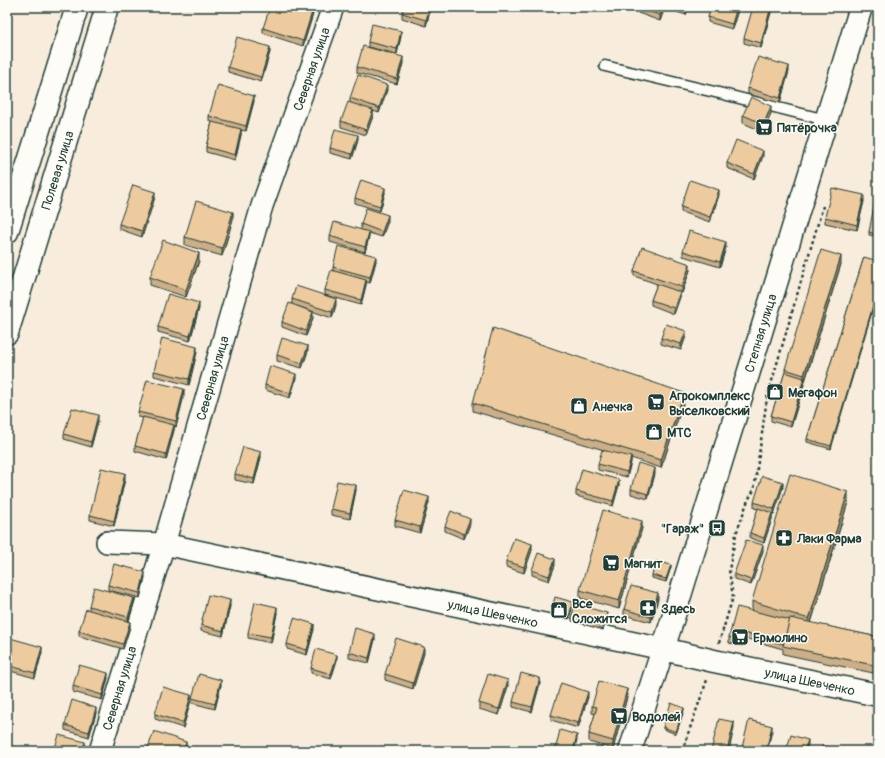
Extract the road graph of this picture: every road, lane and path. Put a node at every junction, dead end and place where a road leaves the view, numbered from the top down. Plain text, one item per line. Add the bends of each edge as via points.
1 (77, 7) edge
2 (107, 7) edge
3 (333, 7) edge
4 (861, 7) edge
5 (605, 66) dead end
6 (826, 120) junction
7 (824, 202) dead end
8 (7, 232) edge
9 (7, 333) edge
10 (107, 542) dead end
11 (164, 544) junction
12 (663, 649) junction
13 (714, 661) junction
14 (878, 696) edge
15 (100, 751) edge
16 (630, 751) edge
17 (682, 751) edge

1 - 8 main road
2 - 9 main road, Полевая улица
3 - 11 street, Северная улица via 262,206
4 - 6 main road, Степная улица
5 - 6 lane
6 - 12 main road, Степная улица
7 - 13 path via 767,398 754,490 736,534 729,570 733,597
10 - 11 street, улица Шевченко
11 - 12 street, улица Шевченко
11 - 15 street, Северная улица
12 - 13 main road, улица Шевченко
12 - 16 main road, Степная улица
13 - 14 main road, улица Шевченко
13 - 17 path

